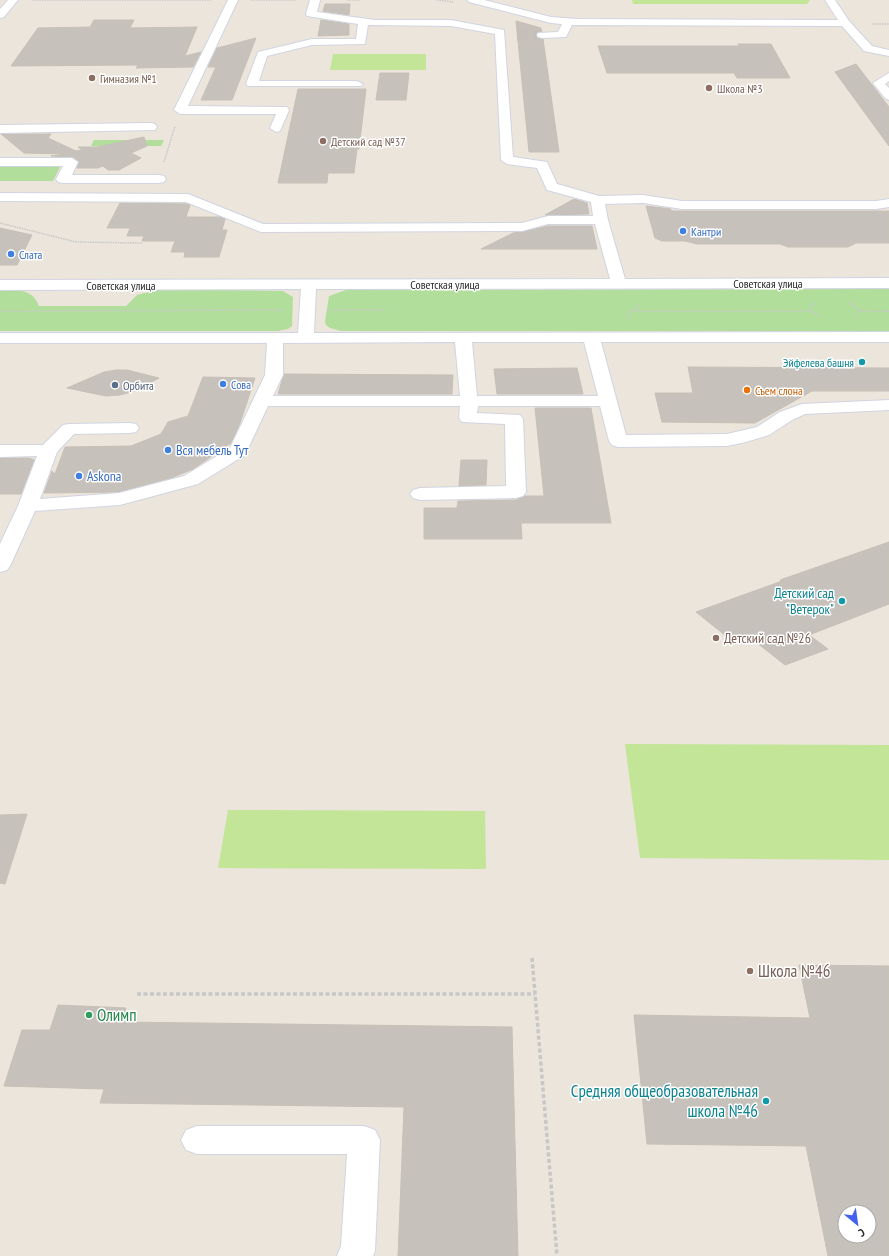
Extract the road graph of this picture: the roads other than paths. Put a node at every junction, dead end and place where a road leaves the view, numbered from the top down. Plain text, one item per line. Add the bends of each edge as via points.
1 (13, 0) edge
2 (234, 0) edge
3 (315, 0) edge
4 (472, 0) edge
5 (830, 0) edge
6 (0, 15) edge
7 (363, 21) junction
8 (568, 21) junction
9 (845, 23) junction
10 (542, 35) tunnel mouth
11 (889, 53) edge
12 (889, 76) edge
13 (357, 84) dead end
14 (889, 96) edge
15 (151, 127) dead end
16 (276, 128) dead end
17 (0, 129) edge
18 (0, 162) edge
19 (159, 179) road end
20 (0, 198) edge
21 (598, 200) junction
22 (889, 204) edge
23 (601, 220) junction
24 (618, 283) junction
25 (889, 283) edge
26 (0, 284) edge
27 (310, 285) junction
28 (464, 337) junction
29 (591, 337) junction
30 (889, 337) edge
31 (0, 338) edge
32 (275, 338) junction
33 (306, 338) junction
34 (262, 400) junction
35 (469, 401) junction
36 (609, 401) junction
37 (889, 405) edge
38 (130, 428) dead end
39 (48, 450) junction
40 (0, 451) edge
41 (420, 494) dead end
42 (28, 506) junction
43 (0, 566) edge
44 (197, 1140) dead end
45 (354, 1256) edge

1 - 6 street
2 - 16 street via 180,110 283,110
3 - 7 street via 311,14
4 - 8 street via 551,20
5 - 9 street
7 - 13 street via 361,42 312,42 262,54 252,84
7 - 21 street via 451,23 506,35 507,160 542,165 552,187
8 - 9 street
8 - 10 street via 562,35
9 - 11 street via 868,49
12 - 14 street via 879,83
15 - 17 street
18 - 19 street via 72,162 63,179
20 - 23 street via 188,198 261,228 522,228 548,220
21 - 22 street via 643,199 690,205
21 - 23 street
23 - 24 street
24 - 25 street, Советская улица
24 - 27 street, Советская улица
26 - 27 street, Советская улица
27 - 33 street
28 - 29 street
28 - 33 street
28 - 35 street
29 - 30 street
29 - 36 street
31 - 32 street
32 - 33 street
32 - 34 street via 274,375
34 - 35 street
34 - 42 street via 238,451 191,480 120,499
35 - 36 street
35 - 41 street via 468,418 514,419 516,492
36 - 37 street via 618,441 727,440 763,431 802,409
38 - 39 street via 69,429
39 - 40 street
39 - 42 street
42 - 43 street
44 - 45 street via 364,1140 358,1251

